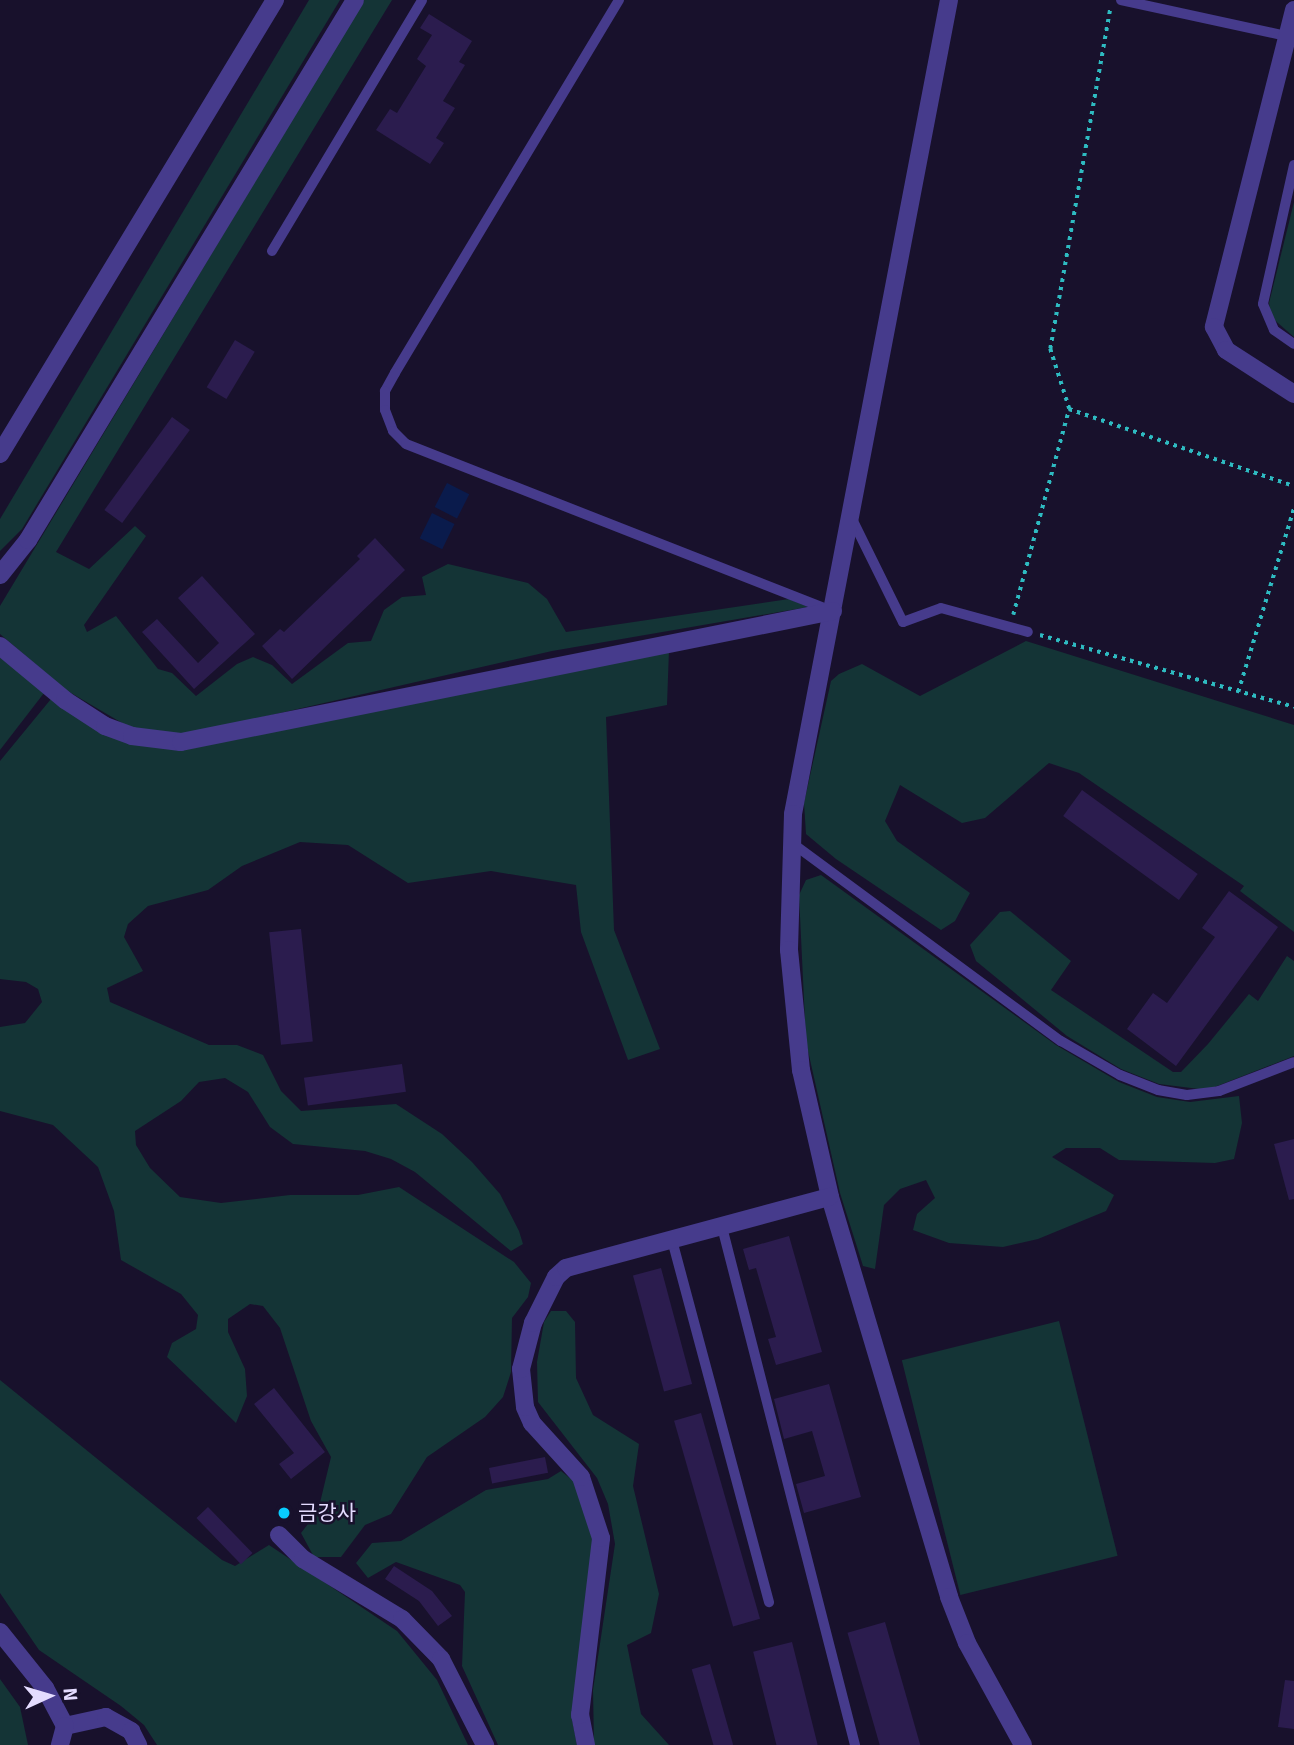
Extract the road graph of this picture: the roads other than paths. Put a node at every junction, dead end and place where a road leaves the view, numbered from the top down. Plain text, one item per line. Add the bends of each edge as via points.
1 (275, 0) edge
2 (355, 0) edge
3 (422, 0) edge
4 (619, 0) edge
5 (949, 0) edge
6 (1121, 0) edge
7 (1294, 10) edge
8 (1290, 37) edge
9 (1294, 165) edge
10 (272, 251) dead end
11 (1294, 344) edge
12 (1294, 394) edge
13 (0, 454) edge
14 (850, 516) junction
15 (0, 575) edge
16 (833, 611) junction
17 (1028, 632) road end
18 (0, 646) edge
19 (791, 843) junction
20 (1294, 1062) edge
21 (830, 1197) junction
22 (722, 1227) junction
23 (672, 1240) junction
24 (279, 1535) dead end
25 (768, 1602) dead end
26 (0, 1632) edge
27 (65, 1726) junction
28 (60, 1745) edge
29 (138, 1745) edge
30 (485, 1745) edge
31 (586, 1745) edge
32 (855, 1745) edge
33 (1023, 1745) edge

1 - 13 street
2 - 15 street via 28,540
3 - 10 lane
4 - 16 lane via 390,382 385,410 393,431 406,444
5 - 14 street
6 - 8 lane
7 - 8 street
8 - 12 street via 1214,327 1226,350
9 - 11 lane via 1263,304 1274,330
14 - 16 street
14 - 17 lane via 903,622 941,608
16 - 18 street via 181,742 132,736 105,726 65,700
16 - 19 street
19 - 20 lane via 1061,1041 1120,1075 1158,1090 1187,1095 1219,1091
19 - 21 street via 789,950 801,1070
21 - 22 street
21 - 33 street via 949,1597 967,1643
22 - 23 street
22 - 32 lane
23 - 25 lane
23 - 31 street via 566,1268 533,1323 521,1369 520,1388 532,1423 581,1478 601,1538 580,1714
24 - 30 street via 303,1559 402,1619 441,1659
26 - 27 street via 45,1688
27 - 28 street
27 - 29 street via 106,1717 131,1731

